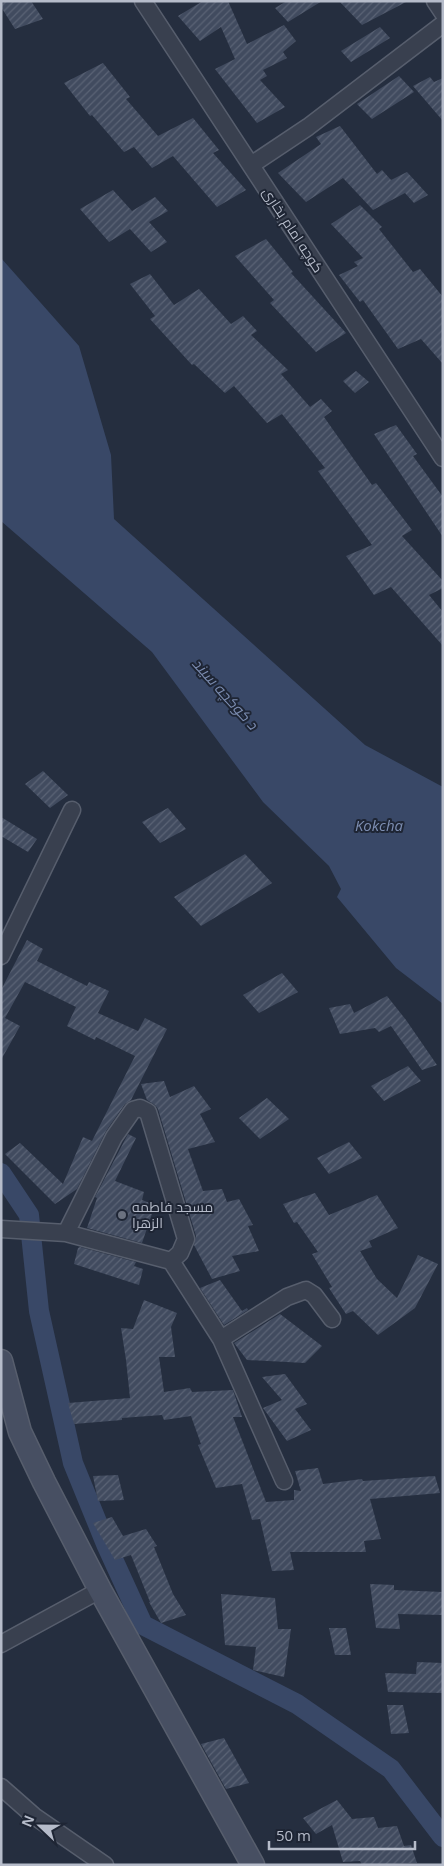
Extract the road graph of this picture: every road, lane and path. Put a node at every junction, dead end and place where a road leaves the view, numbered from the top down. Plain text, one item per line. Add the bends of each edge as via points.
1 (435, 1) edge
2 (152, 4) edge
3 (443, 13) edge
4 (443, 24) edge
5 (251, 165) junction
6 (443, 458) edge
7 (72, 810) dead end
8 (1, 956) edge
9 (8, 1230) edge
10 (66, 1233) junction
11 (171, 1261) junction
12 (332, 1319) dead end
13 (221, 1339) junction
14 (1, 1361) edge
15 (284, 1481) dead end
16 (100, 1590) junction
17 (1, 1644) edge
18 (1, 1787) edge
19 (105, 1865) edge
20 (253, 1865) edge

1 - 3 street
2 - 5 street, کوچه امام بخاری
4 - 5 street via 308,128
5 - 6 street, کوچه امام بخاری
7 - 8 street
9 - 10 street
10 - 11 street
10 - 11 street via 114,1137 133,1110 140,1108 148,1112 186,1239 180,1253
11 - 13 street
12 - 13 street via 314,1295 306,1290 286,1298
13 - 15 street
14 - 16 street via 20,1432
16 - 17 street
16 - 20 street
18 - 19 street via 34,1816

